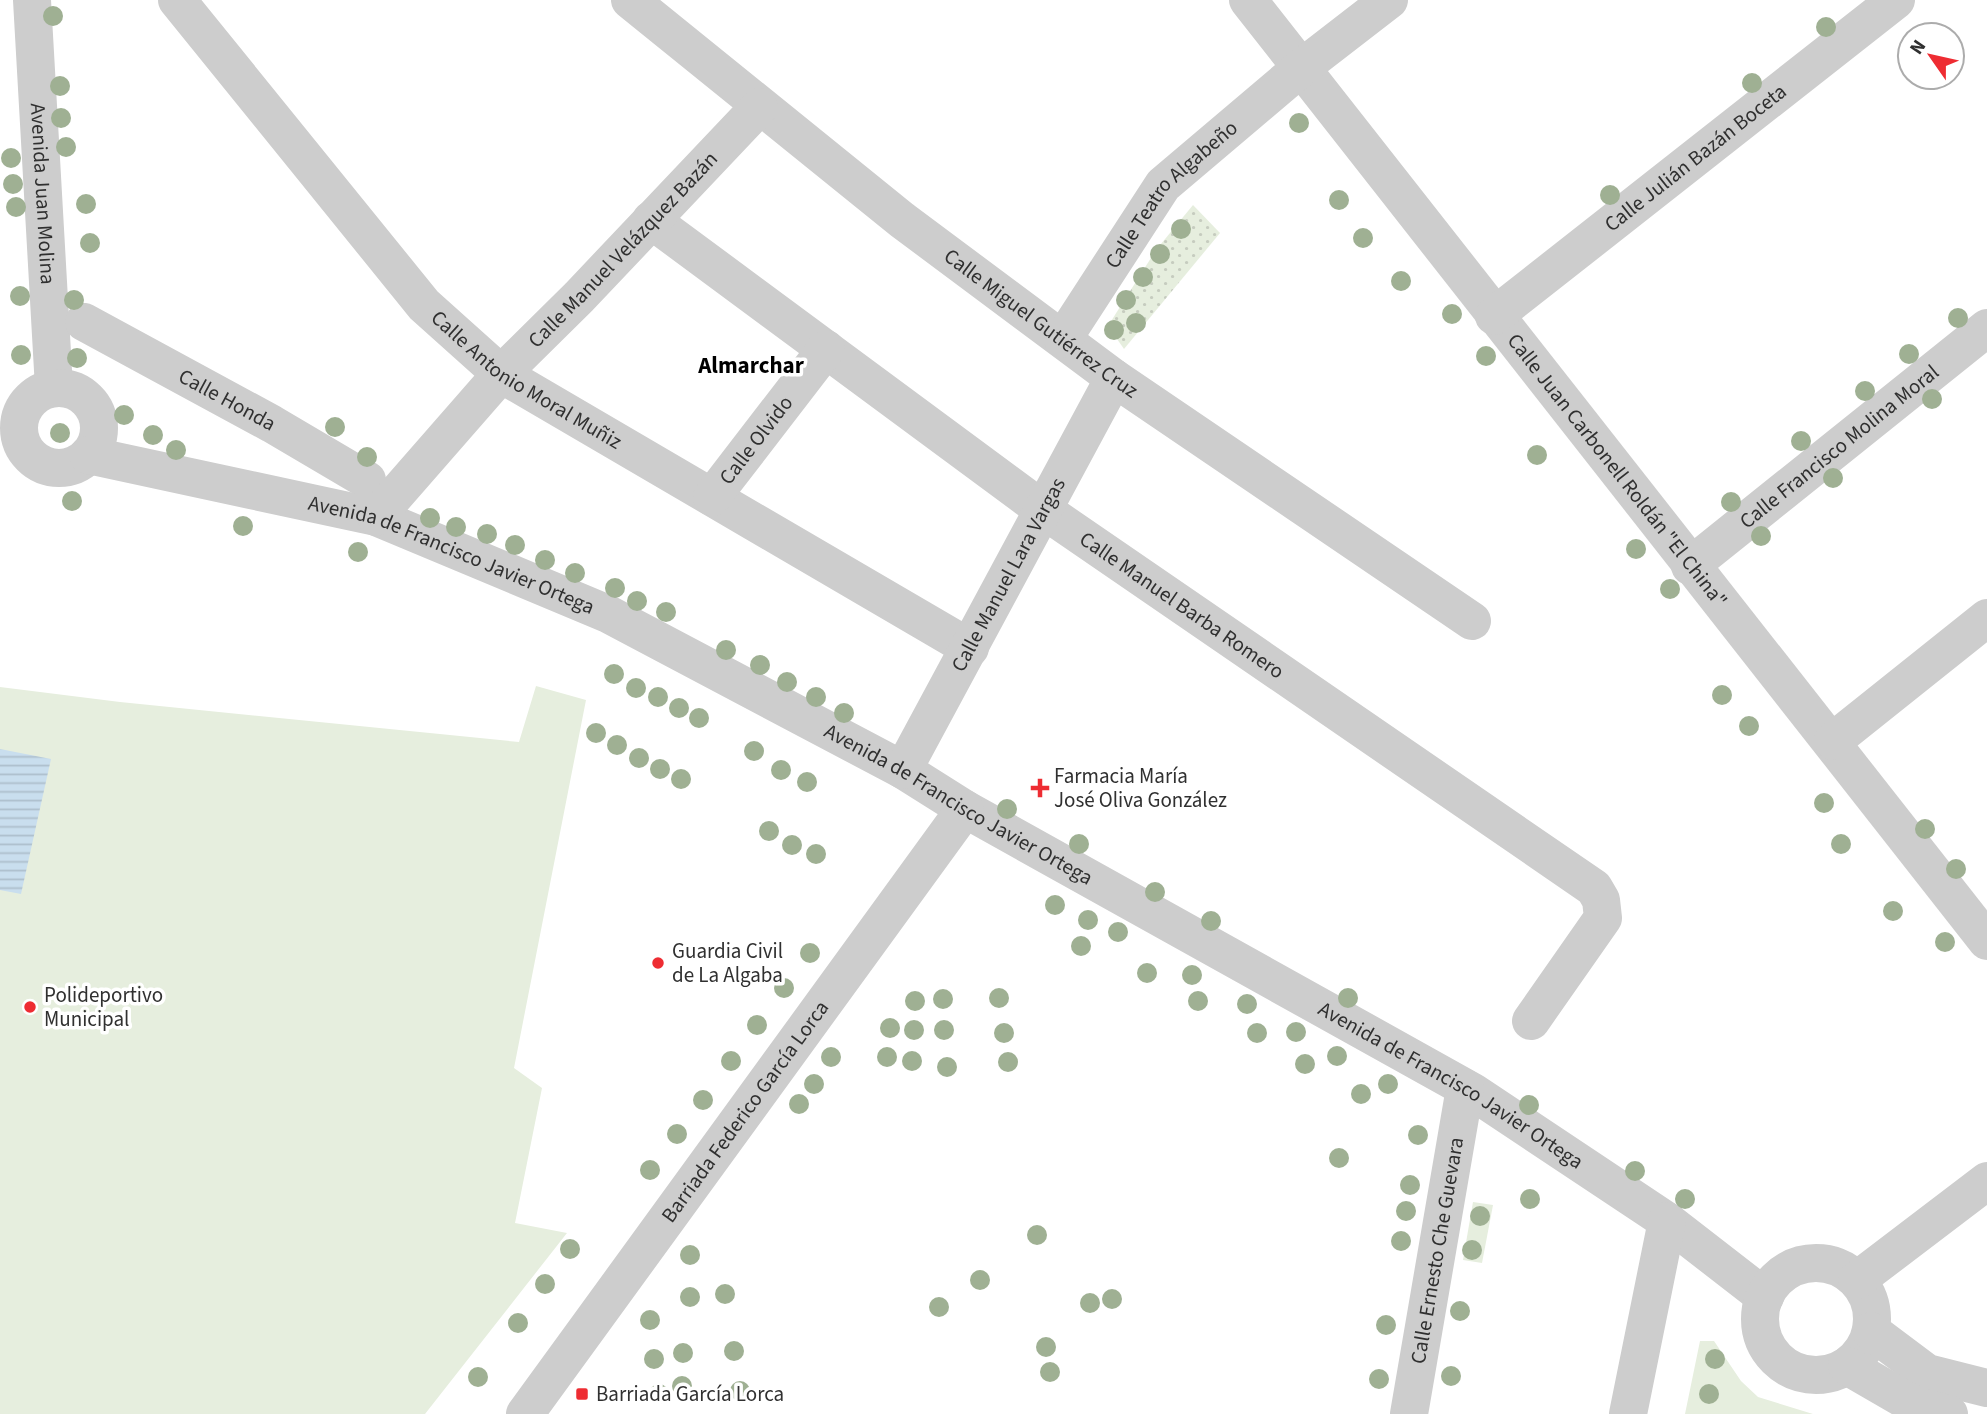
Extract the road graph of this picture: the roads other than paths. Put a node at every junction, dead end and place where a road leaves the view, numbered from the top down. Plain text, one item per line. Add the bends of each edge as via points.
1 (32, 0) edge
2 (177, 0) edge
3 (630, 0) edge
4 (1248, 0) edge
5 (1389, 0) edge
6 (1896, 0) edge
7 (1301, 68) junction
8 (759, 107) junction
9 (651, 220) junction
10 (1494, 316) junction
11 (84, 322) dead end
12 (1987, 328) edge
13 (1063, 339) junction
14 (826, 349) junction
15 (501, 374) junction
16 (1114, 378) junction
17 (54, 388) junction
18 (13, 452) edge
19 (89, 455) junction
20 (367, 480) dead end
21 (712, 497) junction
22 (1042, 509) junction
23 (376, 517) junction
24 (1690, 566) junction
25 (1987, 618) edge
26 (1472, 621) dead end
27 (970, 648) junction
28 (1833, 741) junction
29 (903, 771) junction
30 (965, 809) junction
31 (1980, 919) edge
32 (1531, 1021) dead end
33 (1465, 1088) junction
34 (1987, 1181) edge
35 (1667, 1220) junction
36 (1857, 1280) junction
37 (1765, 1297) junction
38 (1871, 1331) junction
39 (1847, 1366) junction
40 (1987, 1388) edge
41 (525, 1414) edge
42 (1409, 1414) edge
43 (1628, 1414) edge
44 (1949, 1414) edge

1 - 17 street, Avenida Juan Molina
2 - 15 street, Calle Antonio Moral Muñiz via 425,305
3 - 8 street, Calle Miguel Gutiérrez Cruz
4 - 7 street, Calle Juan Carbonell Roldán "El China"
5 - 7 street, Calle Teatro Algabeño
6 - 10 street, Calle Julián Bazán Boceta
7 - 10 street, Calle Juan Carbonell Roldán "El China"
7 - 13 street, Calle Teatro Algabeño via 1163,185
8 - 9 street, Calle Manuel Velázquez Bazán
8 - 13 street, Calle Miguel Gutiérrez Cruz
9 - 14 street, Calle Manuel Barba Romero
9 - 15 street, Calle Manuel Velázquez Bazán
10 - 24 street, Calle Juan Carbonell Roldán "El China"
11 - 20 street, Calle Honda
12 - 24 street, Calle Francisco Molina Moral
13 - 16 street, Calle Miguel Gutiérrez Cruz
14 - 21 street, Calle Olvido
14 - 22 street, Calle Manuel Barba Romero
15 - 21 street, Calle Antonio Moral Muñiz
15 - 23 street, Calle Manuel Velázquez Bazán
16 - 22 street, Calle Manuel Lara Vargas
16 - 26 street, Calle Miguel Gutiérrez Cruz
17 - 18 street via 31,399 23,410
17 - 19 street via 80,395 97,416 96,443
18 - 19 street via 54,468 66,468
19 - 23 street, Avenida de Francisco Javier Ortega
21 - 27 street, Calle Antonio Moral Muñiz
22 - 27 street, Calle Manuel Lara Vargas
22 - 32 street, Calle Manuel Barba Romero via 1594,888 1603,918
23 - 29 street, Avenida de Francisco Javier Ortega via 608,614
24 - 28 street, Calle Juan Carbonell Roldán "El China"
25 - 28 street
27 - 29 street, Calle Manuel Lara Vargas
28 - 31 street, Calle Juan Carbonell Roldán "El China"
29 - 30 street, Avenida de Francisco Javier Ortega
30 - 33 street, Avenida de Francisco Javier Ortega
30 - 41 street, Barriada Federico García Lorca
33 - 35 street, Avenida de Francisco Javier Ortega
33 - 42 street, Calle Ernesto Che Guevara
34 - 36 street
35 - 37 street, Avenida de Francisco Javier Ortega
35 - 43 street
36 - 37 street via 1843,1269 1806,1264 1789,1270
36 - 38 street via 1872,1313
37 - 39 street via 1762,1332 1780,1362 1812,1375 1830,1374
38 - 39 street via 1858,1357
38 - 40 street via 1927,1373
39 - 44 street via 1916,1406

